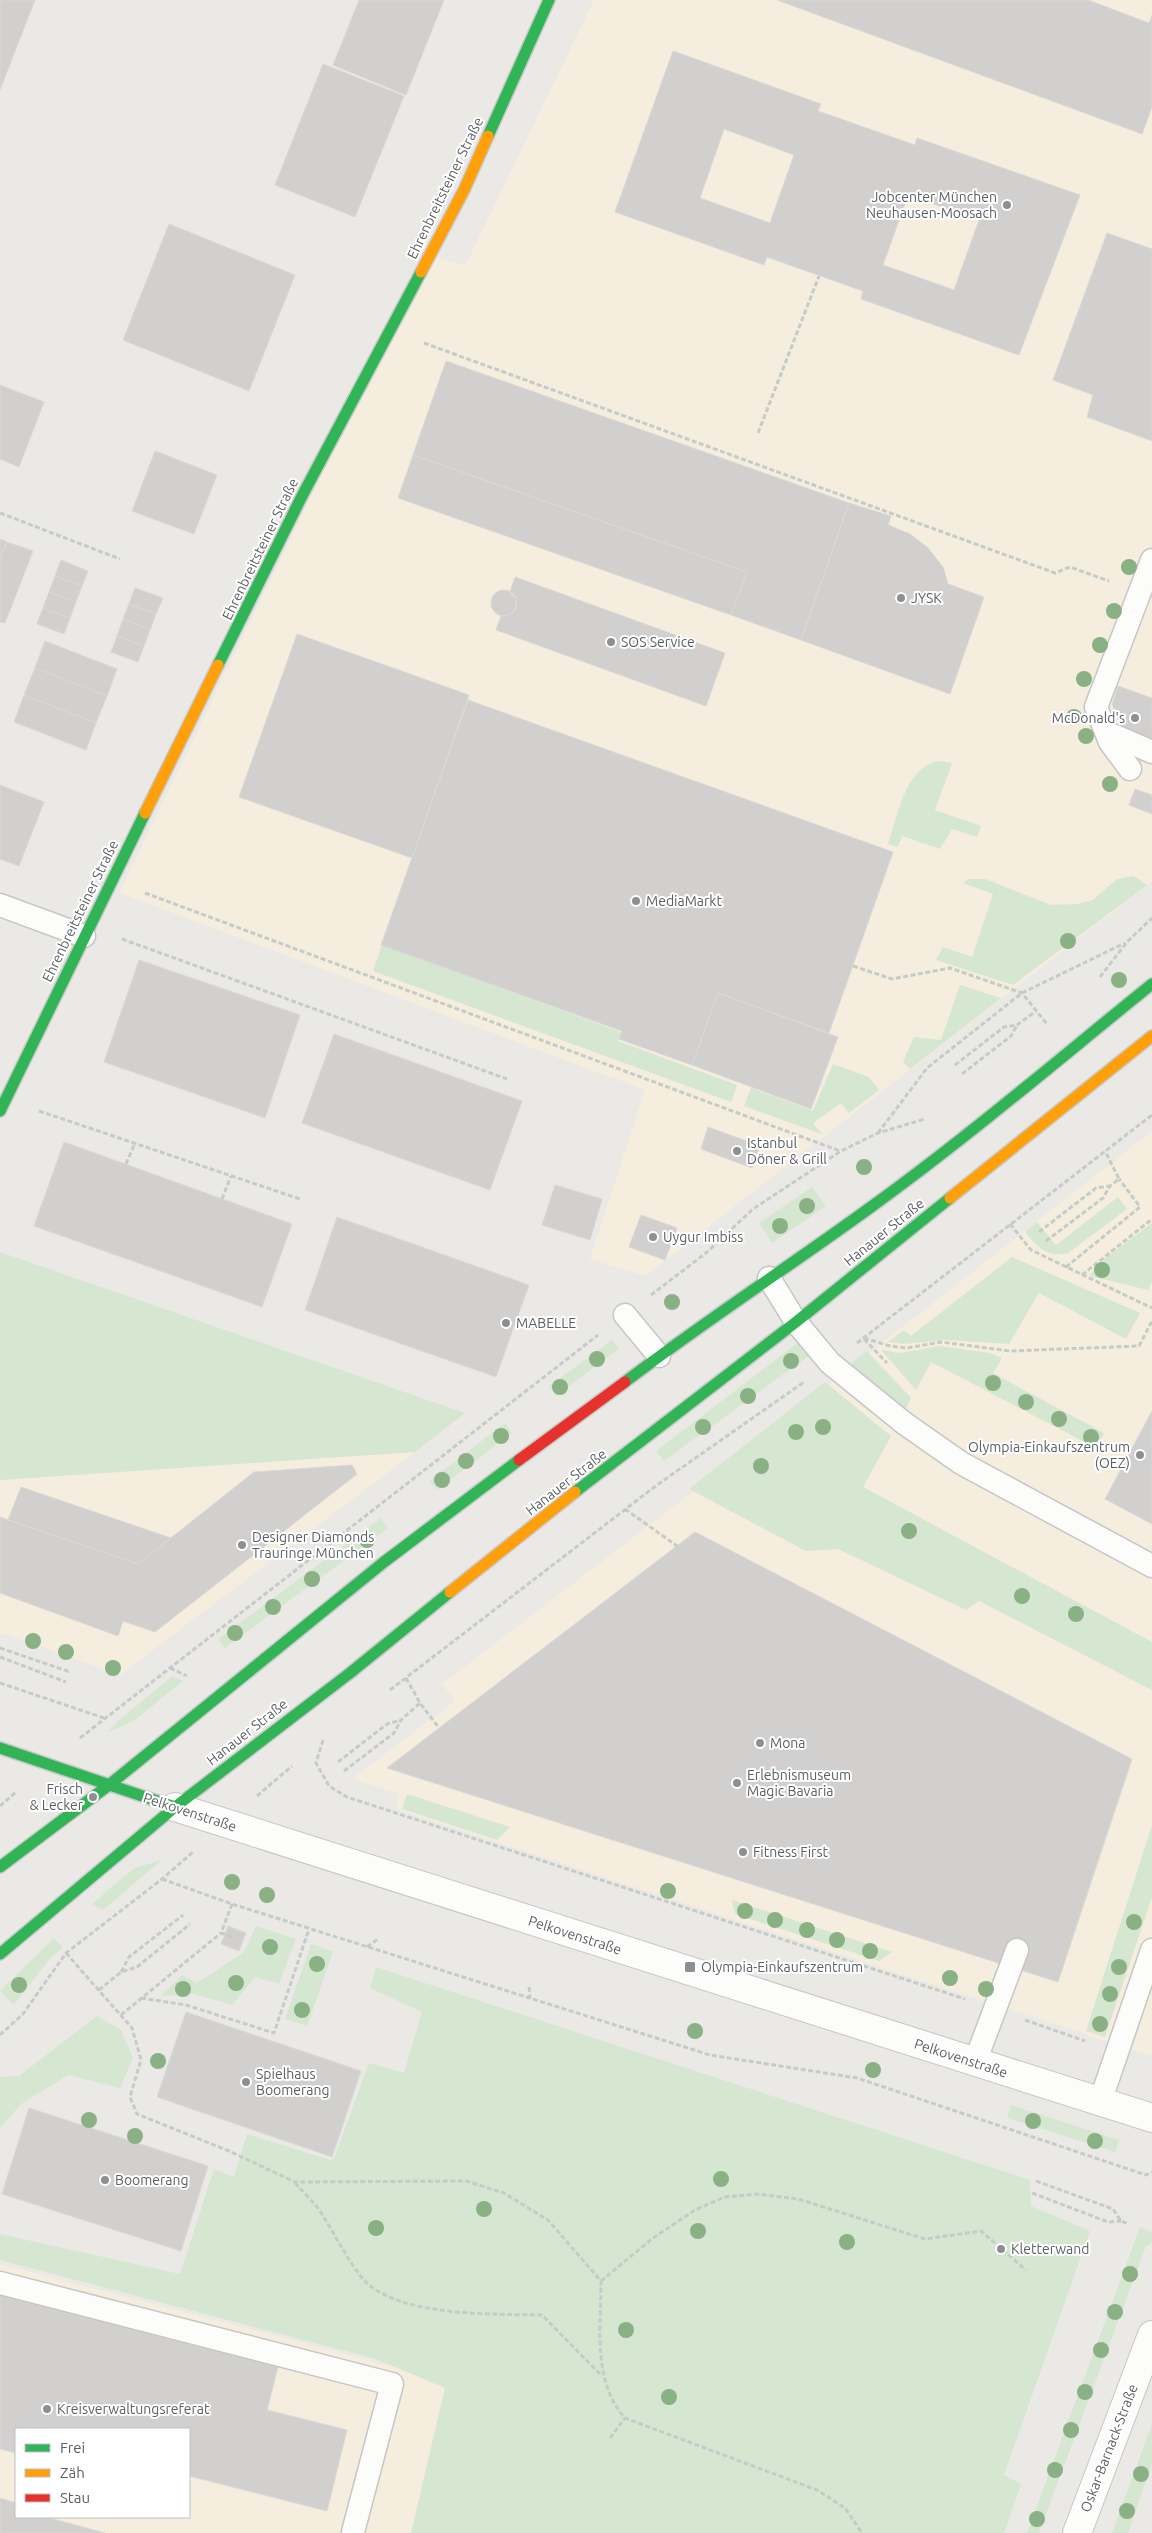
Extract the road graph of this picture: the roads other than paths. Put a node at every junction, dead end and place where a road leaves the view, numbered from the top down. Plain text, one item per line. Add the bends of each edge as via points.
1 (548, 0) edge
2 (1152, 560) edge
3 (1106, 732) junction
4 (1152, 752) edge
5 (1130, 769) dead end
6 (0, 905) edge
7 (84, 936) junction
8 (1152, 984) edge
9 (1152, 1036) edge
10 (0, 1111) edge
11 (768, 1278) junction
12 (625, 1315) road end
13 (796, 1322) junction
14 (659, 1356) junction
15 (1152, 1566) edge
16 (0, 1748) edge
17 (109, 1785) junction
18 (175, 1807) junction
19 (0, 1867) edge
20 (1017, 1950) dead end
21 (1152, 1950) edge
22 (0, 1954) edge
23 (975, 2062) junction
24 (1100, 2102) junction
25 (1152, 2118) edge
26 (0, 2283) edge
27 (1152, 2335) edge
28 (354, 2532) dead end
29 (1077, 2533) edge

1 - 7 main road, Ehrenbreitsteiner Straße via 464,190 302,496
2 - 3 lane via 1096,707
3 - 4 lane
3 - 5 lane
6 - 7 lane
7 - 10 main road, Ehrenbreitsteiner Straße
8 - 11 main road, Hanauer Straße via 937,1158
9 - 13 main road, Hanauer Straße
11 - 13 lane
11 - 14 main road, Hanauer Straße
12 - 14 lane
13 - 15 lane via 830,1364 961,1463
13 - 18 main road, Hanauer Straße
14 - 17 main road, Hanauer Straße via 384,1562
16 - 17 main road, Pelkovenstraße
17 - 18 main road, Pelkovenstraße
17 - 19 main road, Hanauer Straße
18 - 22 main road, Hanauer Straße
18 - 23 street, Pelkovenstraße
20 - 23 lane
21 - 24 lane
23 - 24 street, Pelkovenstraße
24 - 25 street, Pelkovenstraße
26 - 28 lane via 392,2384
27 - 29 street, Oskar-Barnack-Straße

